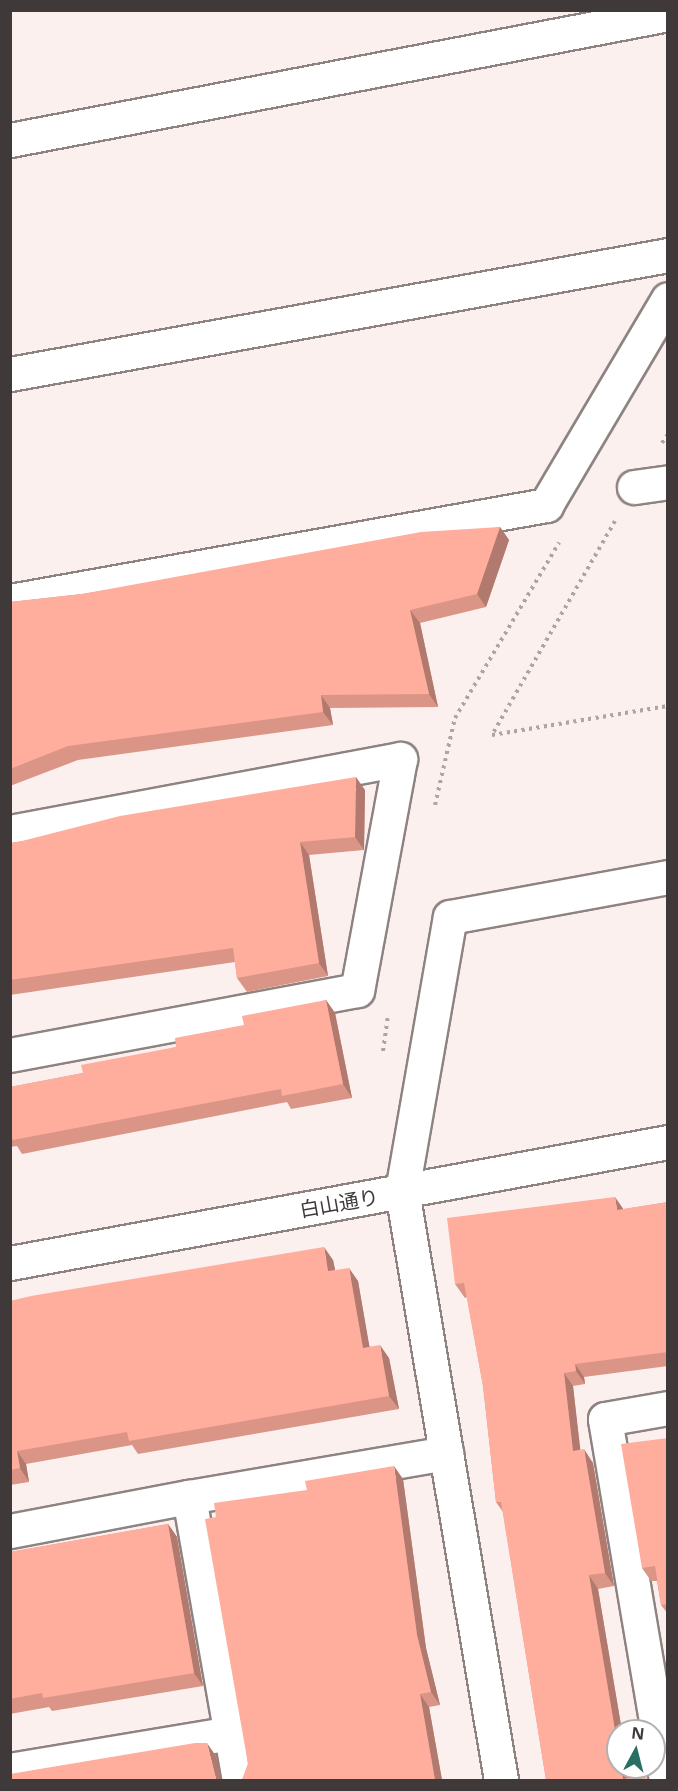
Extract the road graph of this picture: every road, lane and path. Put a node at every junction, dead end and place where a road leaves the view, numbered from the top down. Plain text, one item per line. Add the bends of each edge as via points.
1 (668, 14) edge
2 (10, 140) edge
3 (668, 255) edge
4 (668, 299) edge
5 (10, 374) edge
6 (668, 434) edge
7 (668, 482) edge
8 (634, 487) junction
9 (564, 534) dead end
10 (10, 601) edge
11 (668, 706) edge
12 (434, 810) dead end
13 (10, 832) edge
14 (668, 877) edge
15 (390, 1006) dead end
16 (10, 1055) edge
17 (385, 1064) dead end
18 (668, 1142) edge
19 (402, 1191) junction
20 (10, 1263) edge
21 (668, 1408) edge
22 (446, 1453) junction
23 (189, 1497) junction
24 (10, 1531) edge
25 (656, 1652) edge
26 (230, 1733) junction
27 (10, 1770) edge
28 (239, 1780) edge
29 (501, 1780) edge
30 (666, 1780) edge

1 - 2 street
3 - 5 street
4 - 10 street via 546,505
6 - 8 path
7 - 8 street
8 - 11 path via 492,735
9 - 12 path via 455,718
13 - 16 street via 400,759 357,990
14 - 19 street via 450,917
15 - 17 path via 382,1041
18 - 19 street, 白山通り
19 - 20 street, 白山通り
19 - 22 street
21 - 25 street via 605,1419
22 - 23 street
22 - 29 street
23 - 24 street
23 - 26 street
25 - 30 street
26 - 27 street
26 - 28 street

